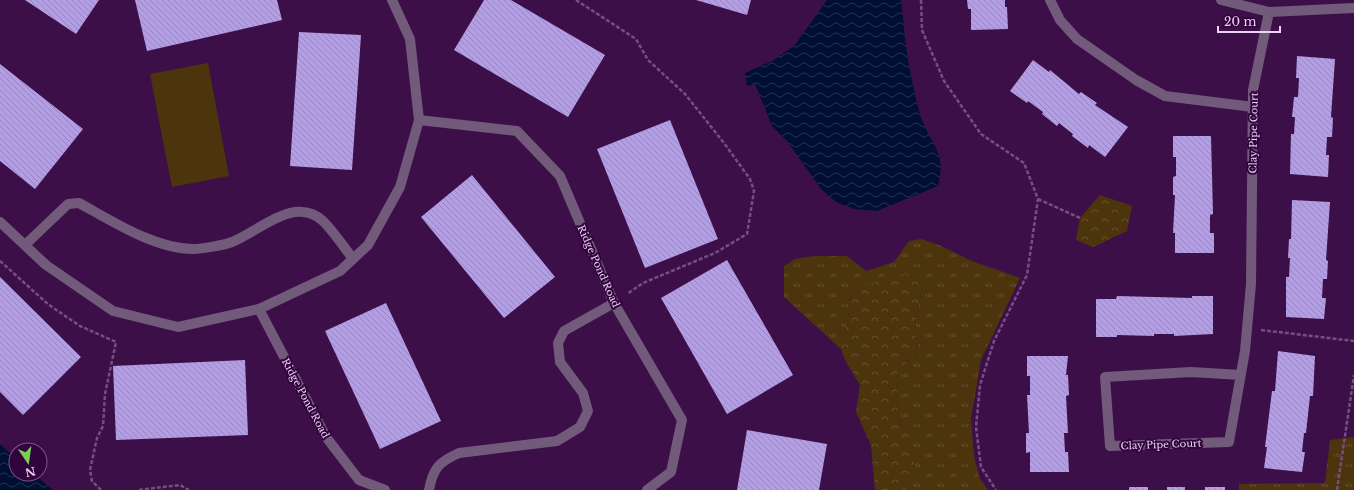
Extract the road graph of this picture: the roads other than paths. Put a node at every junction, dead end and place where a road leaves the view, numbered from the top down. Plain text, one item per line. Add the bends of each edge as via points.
1 (392, 0) edge
2 (1050, 0) edge
3 (1221, 0) edge
4 (1354, 8) edge
5 (1269, 12) junction
6 (1253, 107) junction
7 (419, 120) junction
8 (0, 222) edge
9 (25, 245) junction
10 (353, 259) junction
11 (614, 303) junction
12 (259, 309) junction
13 (1241, 375) junction
14 (385, 490) edge
15 (429, 490) edge
16 (647, 490) edge

1 - 7 street via 410,39
2 - 6 street via 1060,20 1077,39 1136,80 1165,96
3 - 5 street
4 - 5 street
5 - 6 street, Clay Pipe Court via 1253,90
6 - 13 street, Clay Pipe Court via 1251,284
7 - 10 street via 400,187 368,245
7 - 11 street, Ridge Pond Road via 517,131 560,176
8 - 9 street
9 - 10 street via 68,204 79,203 161,243 194,249 232,242 291,212 306,211 323,221
9 - 12 street via 46,265 113,311 178,327
10 - 12 street via 340,272
11 - 15 street via 564,331 558,343 560,362 585,399 588,411 580,427 557,441 459,453 446,459 432,474
11 - 16 street, Ridge Pond Road via 682,420 671,472
12 - 14 street, Ridge Pond Road via 326,437 360,480
13 - 13 street, Clay Pipe Court via 1229,442 1110,446 1105,377 1191,372

